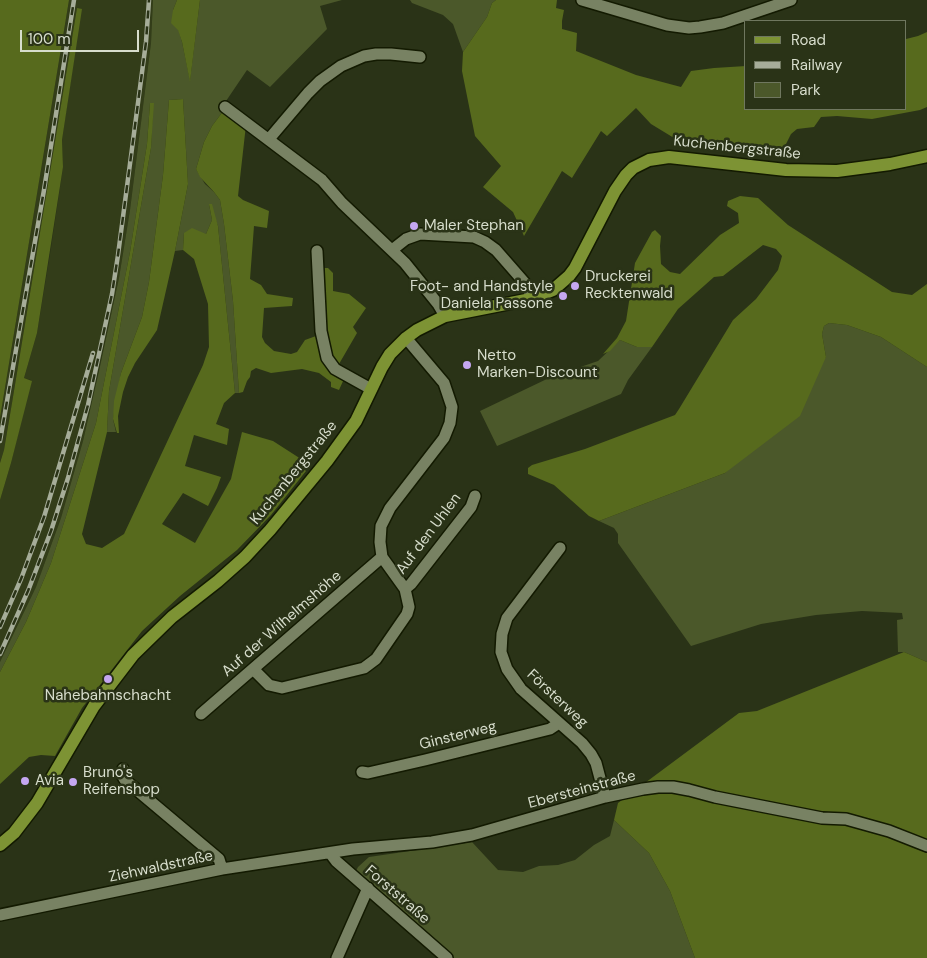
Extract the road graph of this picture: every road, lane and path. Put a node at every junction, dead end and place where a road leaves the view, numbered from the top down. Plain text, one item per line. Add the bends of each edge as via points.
1 (582, 0) edge
2 (791, 0) edge
3 (420, 57) dead end
4 (225, 107) dead end
5 (269, 139) junction
6 (927, 156) edge
7 (392, 250) junction
8 (317, 251) dead end
9 (531, 299) junction
10 (445, 316) junction
11 (406, 338) junction
12 (371, 389) junction
13 (475, 496) dead end
14 (560, 548) dead end
15 (382, 557) junction
16 (405, 589) junction
17 (253, 669) junction
18 (201, 714) dead end
19 (559, 724) junction
20 (123, 769) dead end
21 (362, 772) dead end
22 (605, 797) junction
23 (0, 845) edge
24 (927, 846) edge
25 (330, 853) junction
26 (222, 869) junction
27 (368, 888) junction
28 (0, 915) edge
29 (337, 958) edge
30 (447, 958) edge

1 - 2 street via 667,25 689,28 723,23
3 - 5 street via 376,54 341,66 308,93
4 - 5 street
5 - 7 street via 322,180
6 - 9 main road, Kuchenbergstraße via 861,169 816,172 689,158 649,160 634,168 620,182 569,276 552,290
7 - 9 street via 406,238 420,234 474,236 496,250 524,282
7 - 10 street
8 - 12 street via 321,331 327,358 335,369
9 - 10 main road, Kuchenbergstraße
10 - 11 main road, Kuchenbergstraße
11 - 12 main road, Kuchenbergstraße via 390,354
11 - 15 street, Auf den Uhlen via 444,383 452,407 444,438 384,518 380,535
12 - 23 main road, Kuchenbergstraße via 340,445 270,530 232,569 163,625 127,663 94,706 37,803
13 - 16 street, Auf den Uhlen via 471,507
14 - 19 street, Försterweg via 507,618 501,643 503,660 513,679
15 - 16 street, Auf den Uhlen
15 - 17 street, Auf der Wilhelmshöhe
16 - 17 street, Auf den Uhlen via 409,607 407,614 376,659 364,668 282,688 269,685
17 - 18 street, Auf der Wilhelmshöhe
19 - 21 street, Ginsterweg via 435,758 368,774
19 - 22 street, Försterweg via 591,754
20 - 26 street via 125,780 219,859
22 - 24 street, Ebersteinstraße via 673,787 822,818 864,823
22 - 25 street, Ebersteinstraße via 464,836
25 - 26 street, Ziehwaldstraße
25 - 27 street, Forststraße
26 - 28 street, Ziehwaldstraße
27 - 29 street
27 - 30 street, Forststraße

